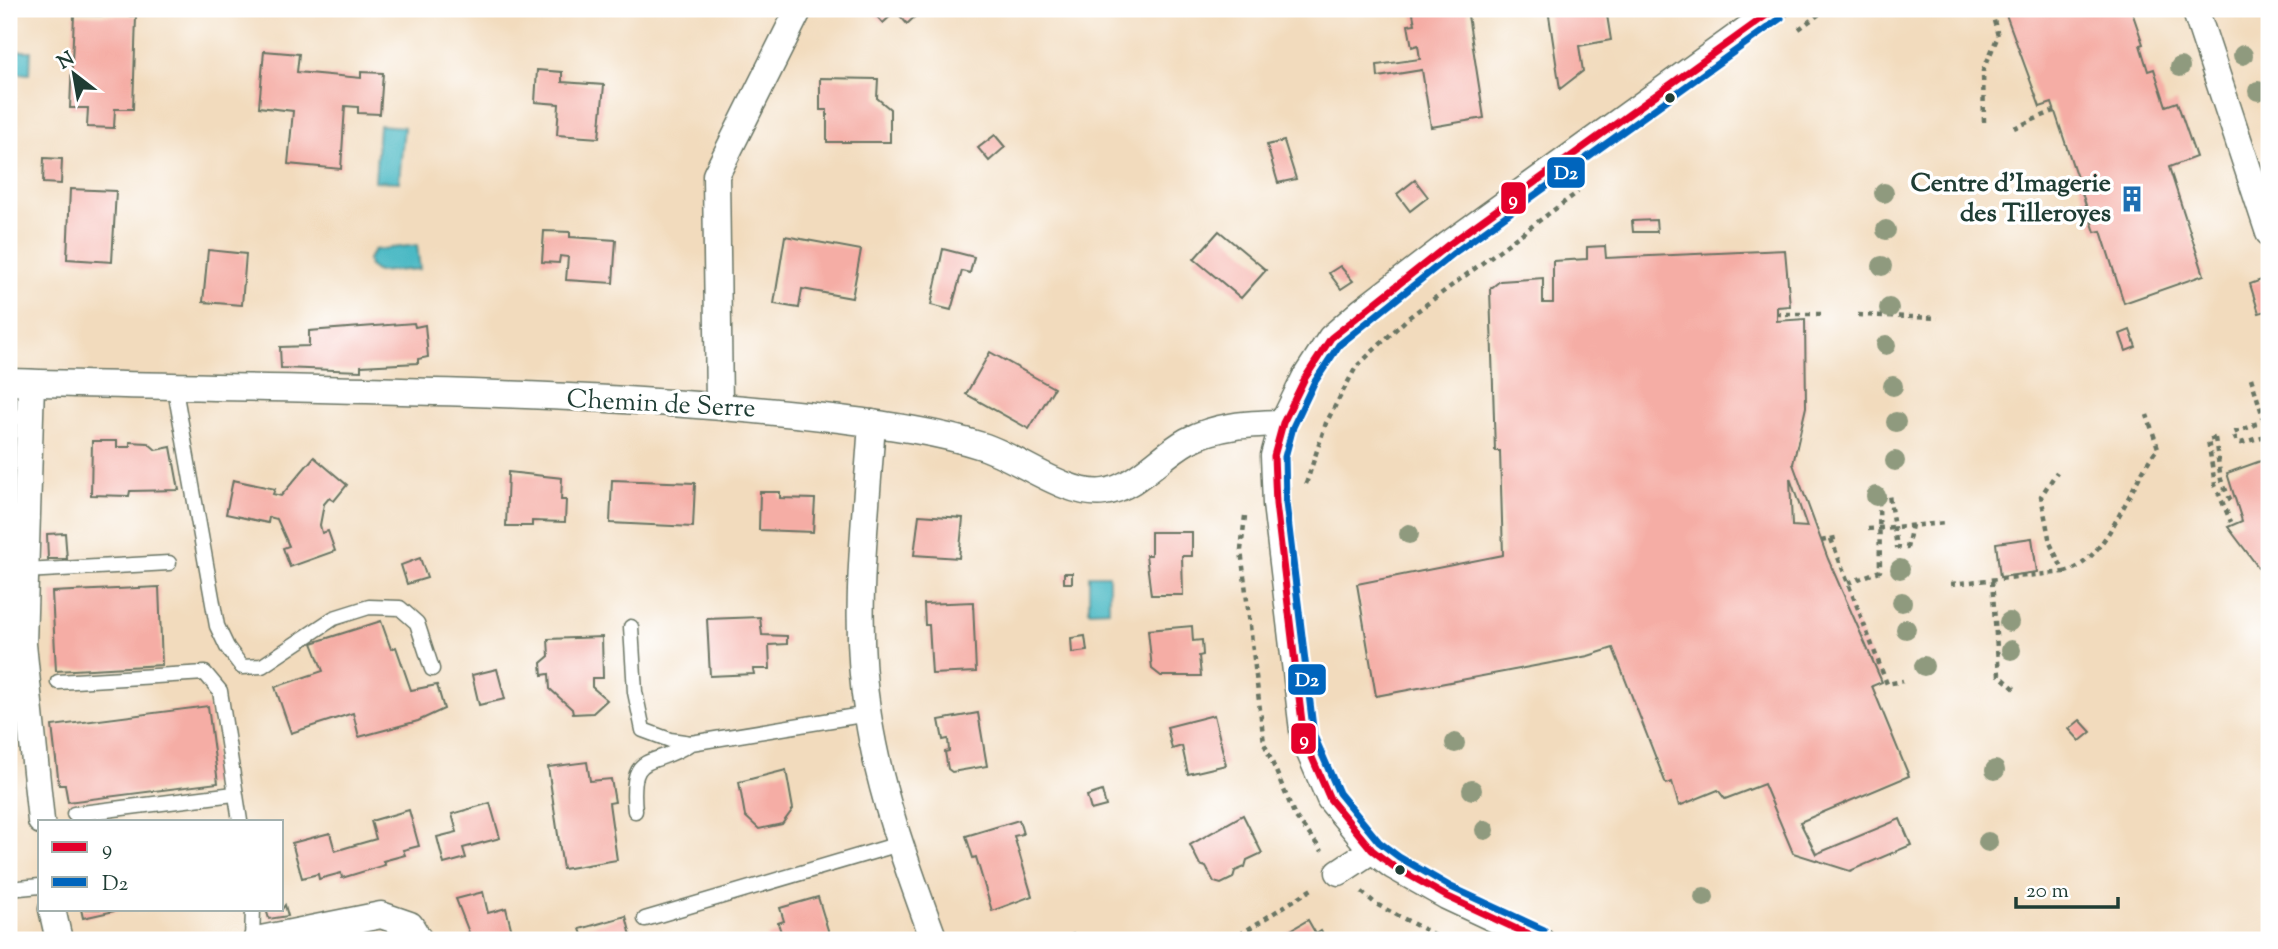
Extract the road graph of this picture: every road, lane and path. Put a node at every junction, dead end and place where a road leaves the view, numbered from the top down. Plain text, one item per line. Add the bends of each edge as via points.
1 (799, 9) edge
2 (1775, 9) edge
3 (1826, 9) edge
4 (1991, 9) edge
5 (2195, 9) edge
6 (1789, 38) dead end
7 (2054, 111) dead end
8 (1984, 122) dead end
9 (2014, 128) dead end
10 (1587, 186) dead end
11 (2269, 233) edge
12 (1776, 314) dead end
13 (1822, 314) dead end
14 (1858, 315) dead end
15 (1938, 318) dead end
16 (2251, 378) dead end
17 (20, 382) edge
18 (174, 384) junction
19 (719, 405) junction
20 (2147, 415) dead end
21 (2254, 422) dead end
22 (872, 423) junction
23 (1283, 423) junction
24 (2269, 435) edge
25 (2057, 472) dead end
26 (1276, 504) junction
27 (2221, 504) junction
28 (2231, 522) dead end
29 (1947, 523) dead end
30 (1912, 525) junction
31 (1894, 526) junction
32 (1879, 528) junction
33 (1868, 529) dead end
34 (1840, 537) dead end
35 (1831, 539) junction
36 (1821, 541) dead end
37 (169, 564) dead end
38 (25, 571) junction
39 (2064, 572) junction
40 (1992, 581) junction
41 (1848, 583) junction
42 (1951, 584) dead end
43 (631, 627) dead end
44 (16, 644) edge
45 (432, 670) dead end
46 (1903, 681) dead end
47 (58, 682) dead end
48 (2017, 690) dead end
49 (868, 714) junction
50 (691, 743) junction
51 (234, 794) junction
52 (635, 811) dead end
53 (74, 814) dead end
54 (41, 820) edge
55 (240, 820) edge
56 (899, 844) junction
57 (1372, 850) junction
58 (1339, 872) junction
59 (38, 886) edge
60 (9, 889) edge
61 (52, 911) edge
62 (253, 911) edge
63 (645, 919) dead end
64 (59, 940) edge
65 (254, 940) edge
66 (419, 940) edge
67 (934, 940) edge
68 (1231, 940) edge
69 (1444, 940) edge
70 (1540, 940) edge

1 - 19 street via 716,175
2 - 23 street via 1362,311 1331,338
3 - 6 path
4 - 8 path via 1998,36 1983,71
5 - 11 street
7 - 9 path
10 - 26 path via 1377,345 1356,367 1326,423 1297,503
12 - 13 path
14 - 15 path
16 - 24 path
17 - 18 street, Chemin de Serre
17 - 38 street
18 - 19 street, Chemin de Serre
18 - 45 lane via 217,626 243,667 262,666 334,618 369,607 400,608 417,623
19 - 22 street, Chemin de Serre
20 - 39 path via 2158,448 2086,562
21 - 24 path via 2233,433 2237,442
22 - 23 street, Chemin de Serre via 984,446 1062,485 1103,492 1136,478 1186,442 1218,428
22 - 49 street via 860,605
23 - 26 street via 1274,456
25 - 39 path via 2041,496 2050,543
26 - 57 street via 1304,739 1330,799
26 - 58 path via 1245,516 1241,550 1264,743 1295,816
27 - 27 path via 2208,440 2215,438 2221,480 2233,500
27 - 28 path
29 - 30 path
30 - 31 path
30 - 31 path via 1907,548 1897,547
31 - 32 path
31 - 32 path via 1889,495 1879,497
32 - 33 path
32 - 41 path via 1880,571
34 - 35 path
35 - 36 path
35 - 41 path
37 - 38 lane
38 - 44 street
39 - 40 path
40 - 42 path
40 - 48 path via 1999,675
41 - 46 path via 1887,684
43 - 50 lane via 635,692 643,730
44 - 54 street
47 - 51 lane via 205,673 220,691
49 - 50 lane
49 - 56 street
50 - 52 lane via 642,764 635,773
51 - 53 lane
51 - 55 lane
56 - 63 lane
56 - 67 street
57 - 58 street
57 - 70 street via 1446,896
58 - 68 path
58 - 69 path via 1376,904
59 - 60 lane
61 - 64 street
62 - 65 lane
65 - 66 street via 382,915 410,925

